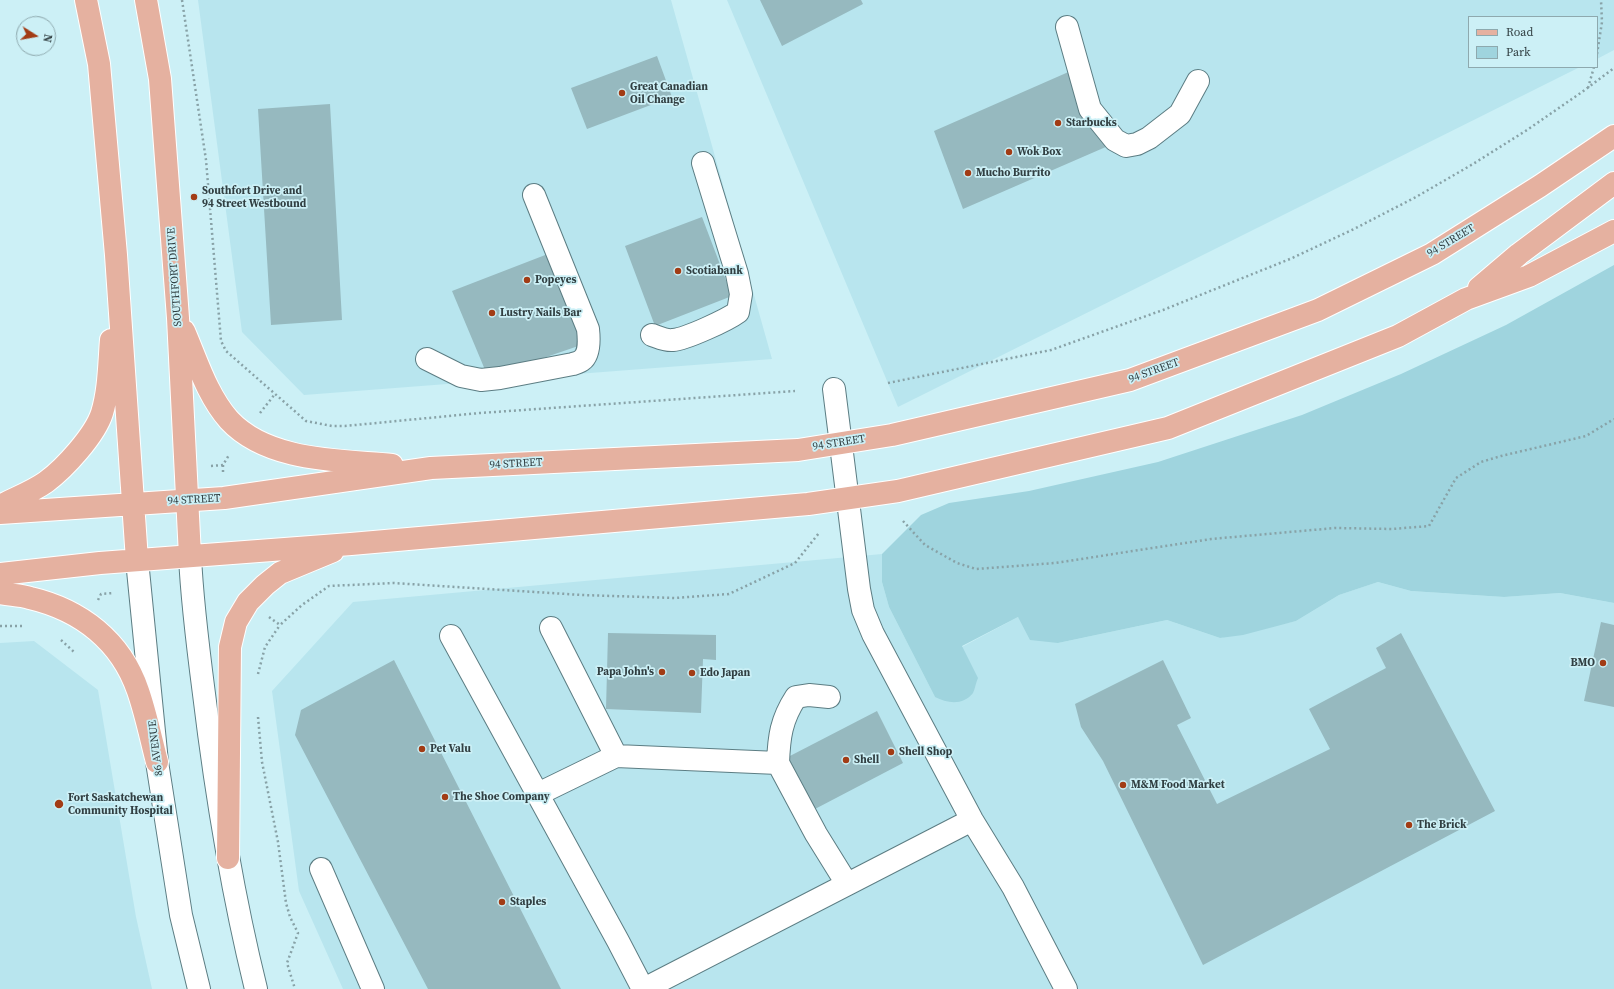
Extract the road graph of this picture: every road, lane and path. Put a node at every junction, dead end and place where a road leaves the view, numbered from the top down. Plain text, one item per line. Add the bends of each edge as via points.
1 (86, 0) edge
2 (146, 0) edge
3 (182, 0) edge
4 (1601, 0) edge
5 (1066, 27) dead end
6 (1598, 48) edge
7 (1594, 68) edge
8 (1614, 68) edge
9 (1198, 81) dead end
10 (1588, 88) junction
11 (1614, 136) edge
12 (703, 163) dead end
13 (1614, 183) edge
14 (534, 196) dead end
15 (1614, 232) edge
16 (116, 255) junction
17 (1466, 299) junction
18 (178, 318) junction
19 (652, 335) dead end
20 (427, 359) dead end
21 (888, 383) dead end
22 (834, 389) dead end
23 (795, 391) dead end
24 (275, 394) junction
25 (259, 415) dead end
26 (1614, 419) edge
27 (841, 443) junction
28 (231, 450) dead end
29 (223, 465) junction
30 (208, 466) dead end
31 (431, 468) junction
32 (224, 474) dead end
33 (849, 499) junction
34 (187, 500) junction
35 (134, 503) junction
36 (0, 506) edge
37 (0, 513) edge
38 (903, 522) dead end
39 (819, 533) dead end
40 (351, 544) junction
41 (190, 556) junction
42 (137, 560) junction
43 (0, 574) edge
44 (0, 593) edge
45 (114, 593) dead end
46 (98, 601) dead end
47 (267, 616) dead end
48 (280, 625) junction
49 (0, 626) edge
50 (30, 626) dead end
51 (551, 628) dead end
52 (451, 636) dead end
53 (57, 637) dead end
54 (74, 652) dead end
55 (257, 680) dead end
56 (829, 697) dead end
57 (258, 716) dead end
58 (616, 756) junction
59 (157, 762) junction
60 (778, 763) junction
61 (538, 794) junction
62 (972, 820) junction
63 (228, 858) junction
64 (321, 869) dead end
65 (847, 884) junction
66 (199, 989) edge
67 (256, 989) edge
68 (295, 989) edge
69 (373, 989) edge
70 (644, 989) edge
71 (1066, 989) edge

1 - 16 main road via 99,64
2 - 18 main road, SOUTHFORT DRIVE via 160,79
3 - 24 path via 206,160 221,341 226,351
4 - 6 path via 1602,22
5 - 9 street via 1090,109 1114,140 1126,146 1149,138 1180,114
7 - 10 path
8 - 10 path
10 - 21 path via 1527,130 1416,197 1290,259 1163,310 1051,350
11 - 27 main road, 94 STREET via 1432,254 1318,310 1130,380 892,435
12 - 19 street via 738,274 741,294 738,312 678,339
13 - 17 main road via 1519,254
14 - 20 street via 588,329 588,349 585,357 573,364 481,380 460,376
15 - 17 main road via 1528,276
16 - 35 main road
16 - 36 main road via 108,381 102,414 90,437 46,482
17 - 33 main road via 1398,336 1168,428 898,491
18 - 31 main road via 212,395 229,420 243,434 264,445 313,458
18 - 34 main road, SOUTHFORT DRIVE
22 - 27 street
23 - 24 path via 332,426 306,421
24 - 25 path
26 - 38 path via 1586,436 1481,462 1456,478 1429,526 1392,529 1335,528 1273,533 1211,539 1055,563 976,569 958,563 925,545
27 - 31 main road, 94 STREET via 798,450
27 - 33 street
28 - 29 path
29 - 30 path
29 - 32 path
31 - 34 main road, 94 STREET via 224,498
33 - 40 main road
33 - 62 street via 851,532 863,610 873,634
34 - 35 main road, 94 STREET
34 - 41 main road, SOUTHFORT DRIVE
35 - 37 main road, 94 STREET
35 - 42 main road, 86 AVENUE
39 - 48 path via 795,563 729,594 674,598 393,583 329,586
40 - 41 main road
40 - 63 main road via 280,573 248,602 236,622 230,647
41 - 42 main road
41 - 63 street via 191,589 211,751
42 - 43 main road
42 - 59 street, 86 AVENUE
44 - 59 main road via 30,597 68,611 86,620 104,635 128,668 138,691
45 - 46 path via 102,594
47 - 48 path
48 - 55 path via 265,648
49 - 50 path
51 - 58 street
52 - 61 street
53 - 54 path
56 - 60 street via 796,697 787,710 779,737
57 - 68 path via 262,762 278,842 286,903 298,933 287,963
58 - 60 street
58 - 61 street
59 - 66 street, 86 AVENUE via 181,915
60 - 65 street via 816,834
61 - 70 street
62 - 65 street
62 - 71 street via 1013,887
63 - 67 street
64 - 69 street
65 - 70 street

